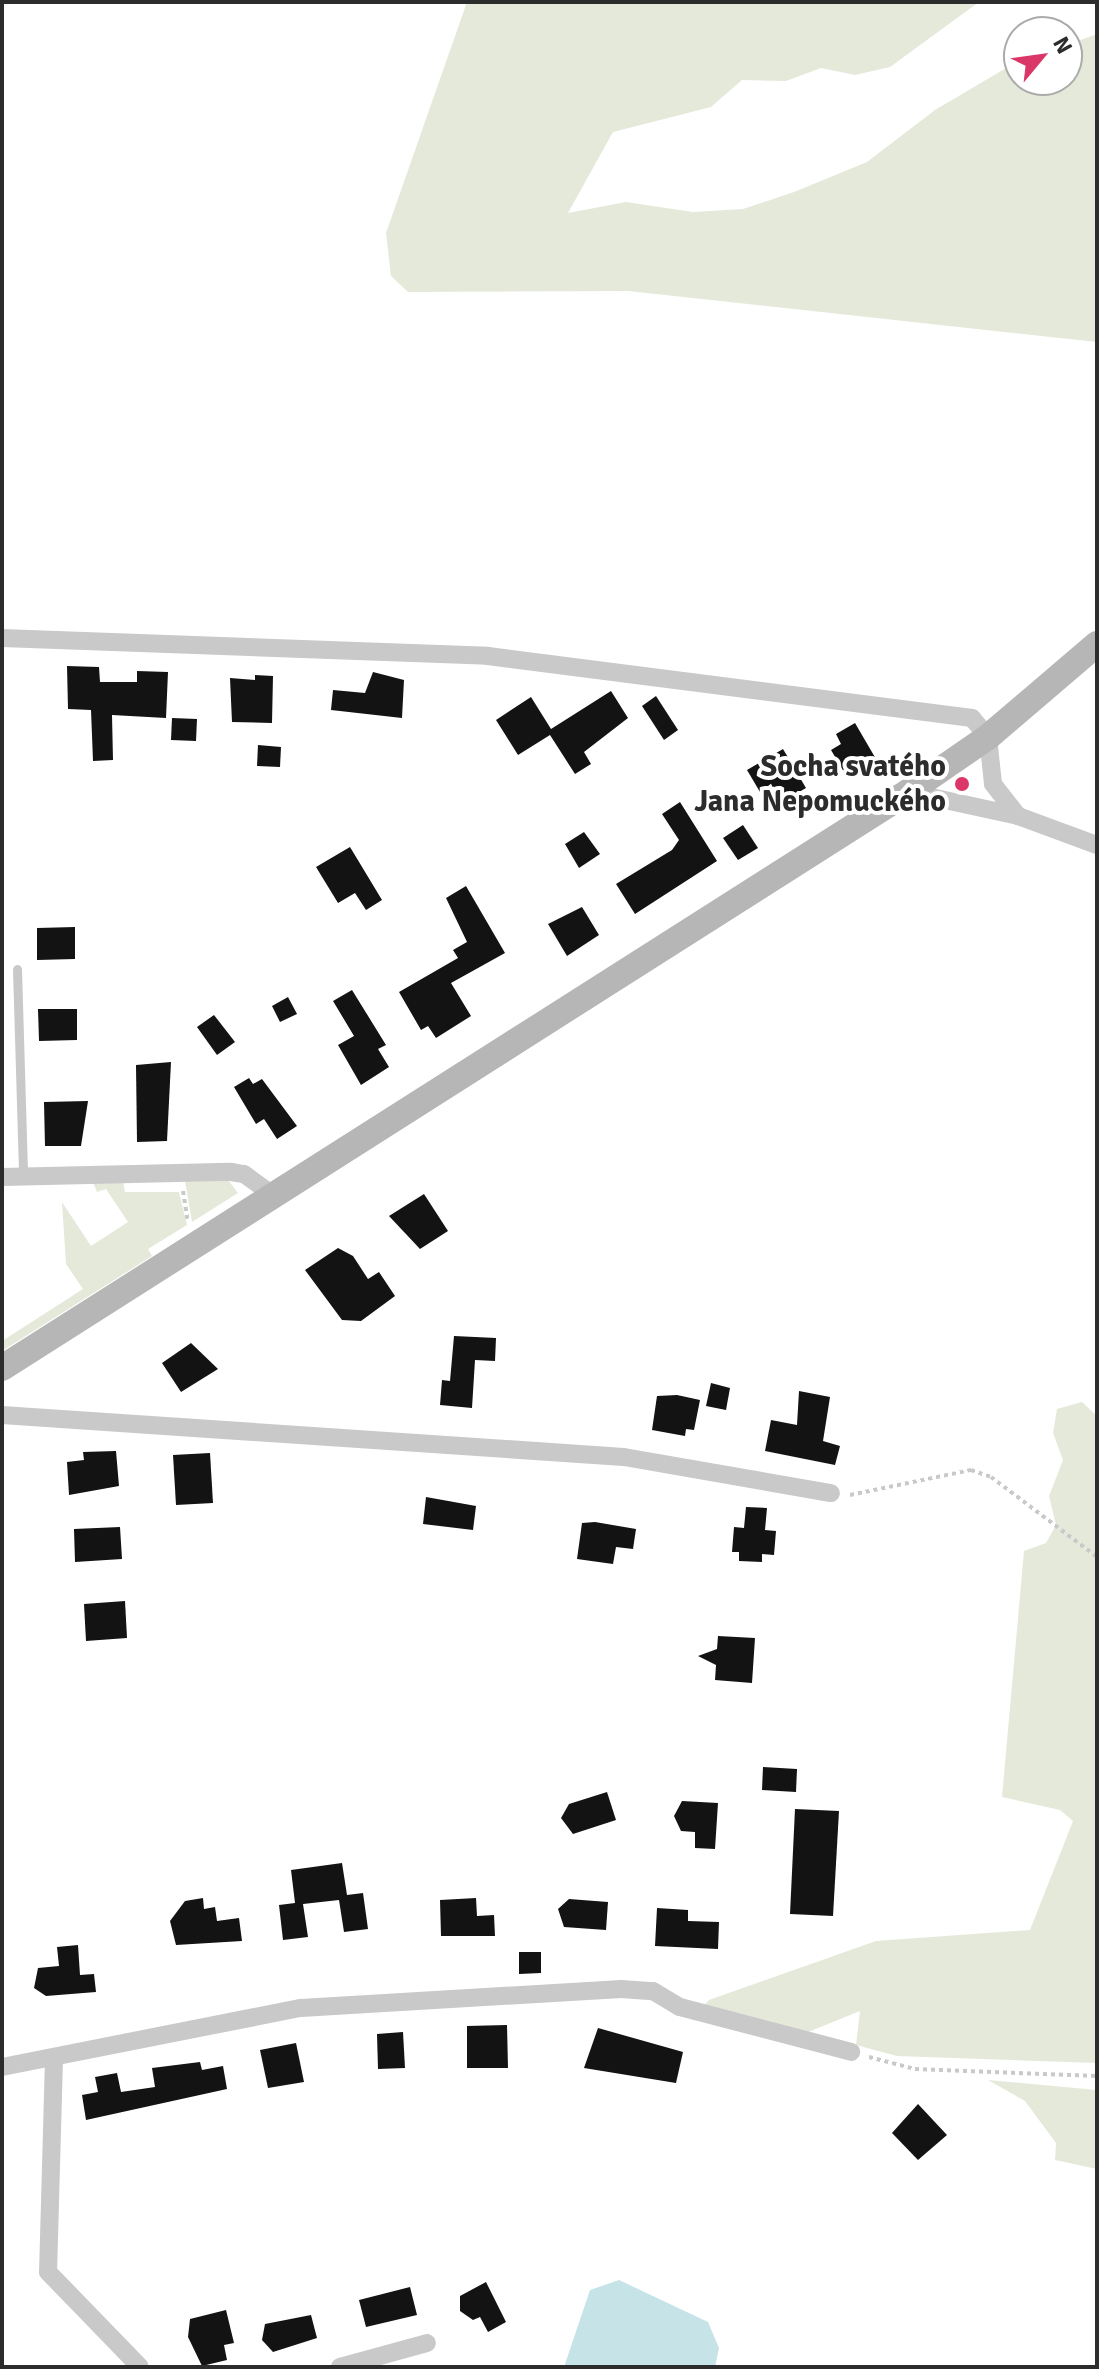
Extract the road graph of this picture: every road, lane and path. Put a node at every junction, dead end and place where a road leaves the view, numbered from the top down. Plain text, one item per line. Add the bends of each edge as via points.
1 (2, 638) edge
2 (1097, 644) edge
3 (988, 737) junction
4 (908, 792) junction
5 (1018, 816) junction
6 (1097, 845) edge
7 (17, 969) dead end
8 (182, 1173) junction
9 (23, 1176) junction
10 (2, 1177) edge
11 (273, 1195) junction
12 (191, 1226) dead end
13 (2, 1368) edge
14 (2, 1415) edge
15 (831, 1493) joint
16 (1097, 1557) edge
17 (851, 2052) joint
18 (54, 2059) junction
19 (2, 2067) edge
20 (1097, 2076) edge
21 (427, 2343) dead end
22 (140, 2367) edge
23 (340, 2367) edge

1 - 3 street via 488,656 972,718
2 - 3 street
3 - 4 street
3 - 5 street via 993,784
4 - 5 street
4 - 11 street
5 - 6 street
7 - 9 lane
8 - 9 street
8 - 11 street via 244,1174
8 - 12 path
9 - 10 street
11 - 13 street
14 - 15 street via 624,1457
15 - 16 path via 877,1492 971,1470 991,1477
17 - 18 street via 680,2007 653,1991 621,1989 301,2008
17 - 20 path via 915,2069
18 - 19 street
18 - 22 street via 48,2272
21 - 23 street

